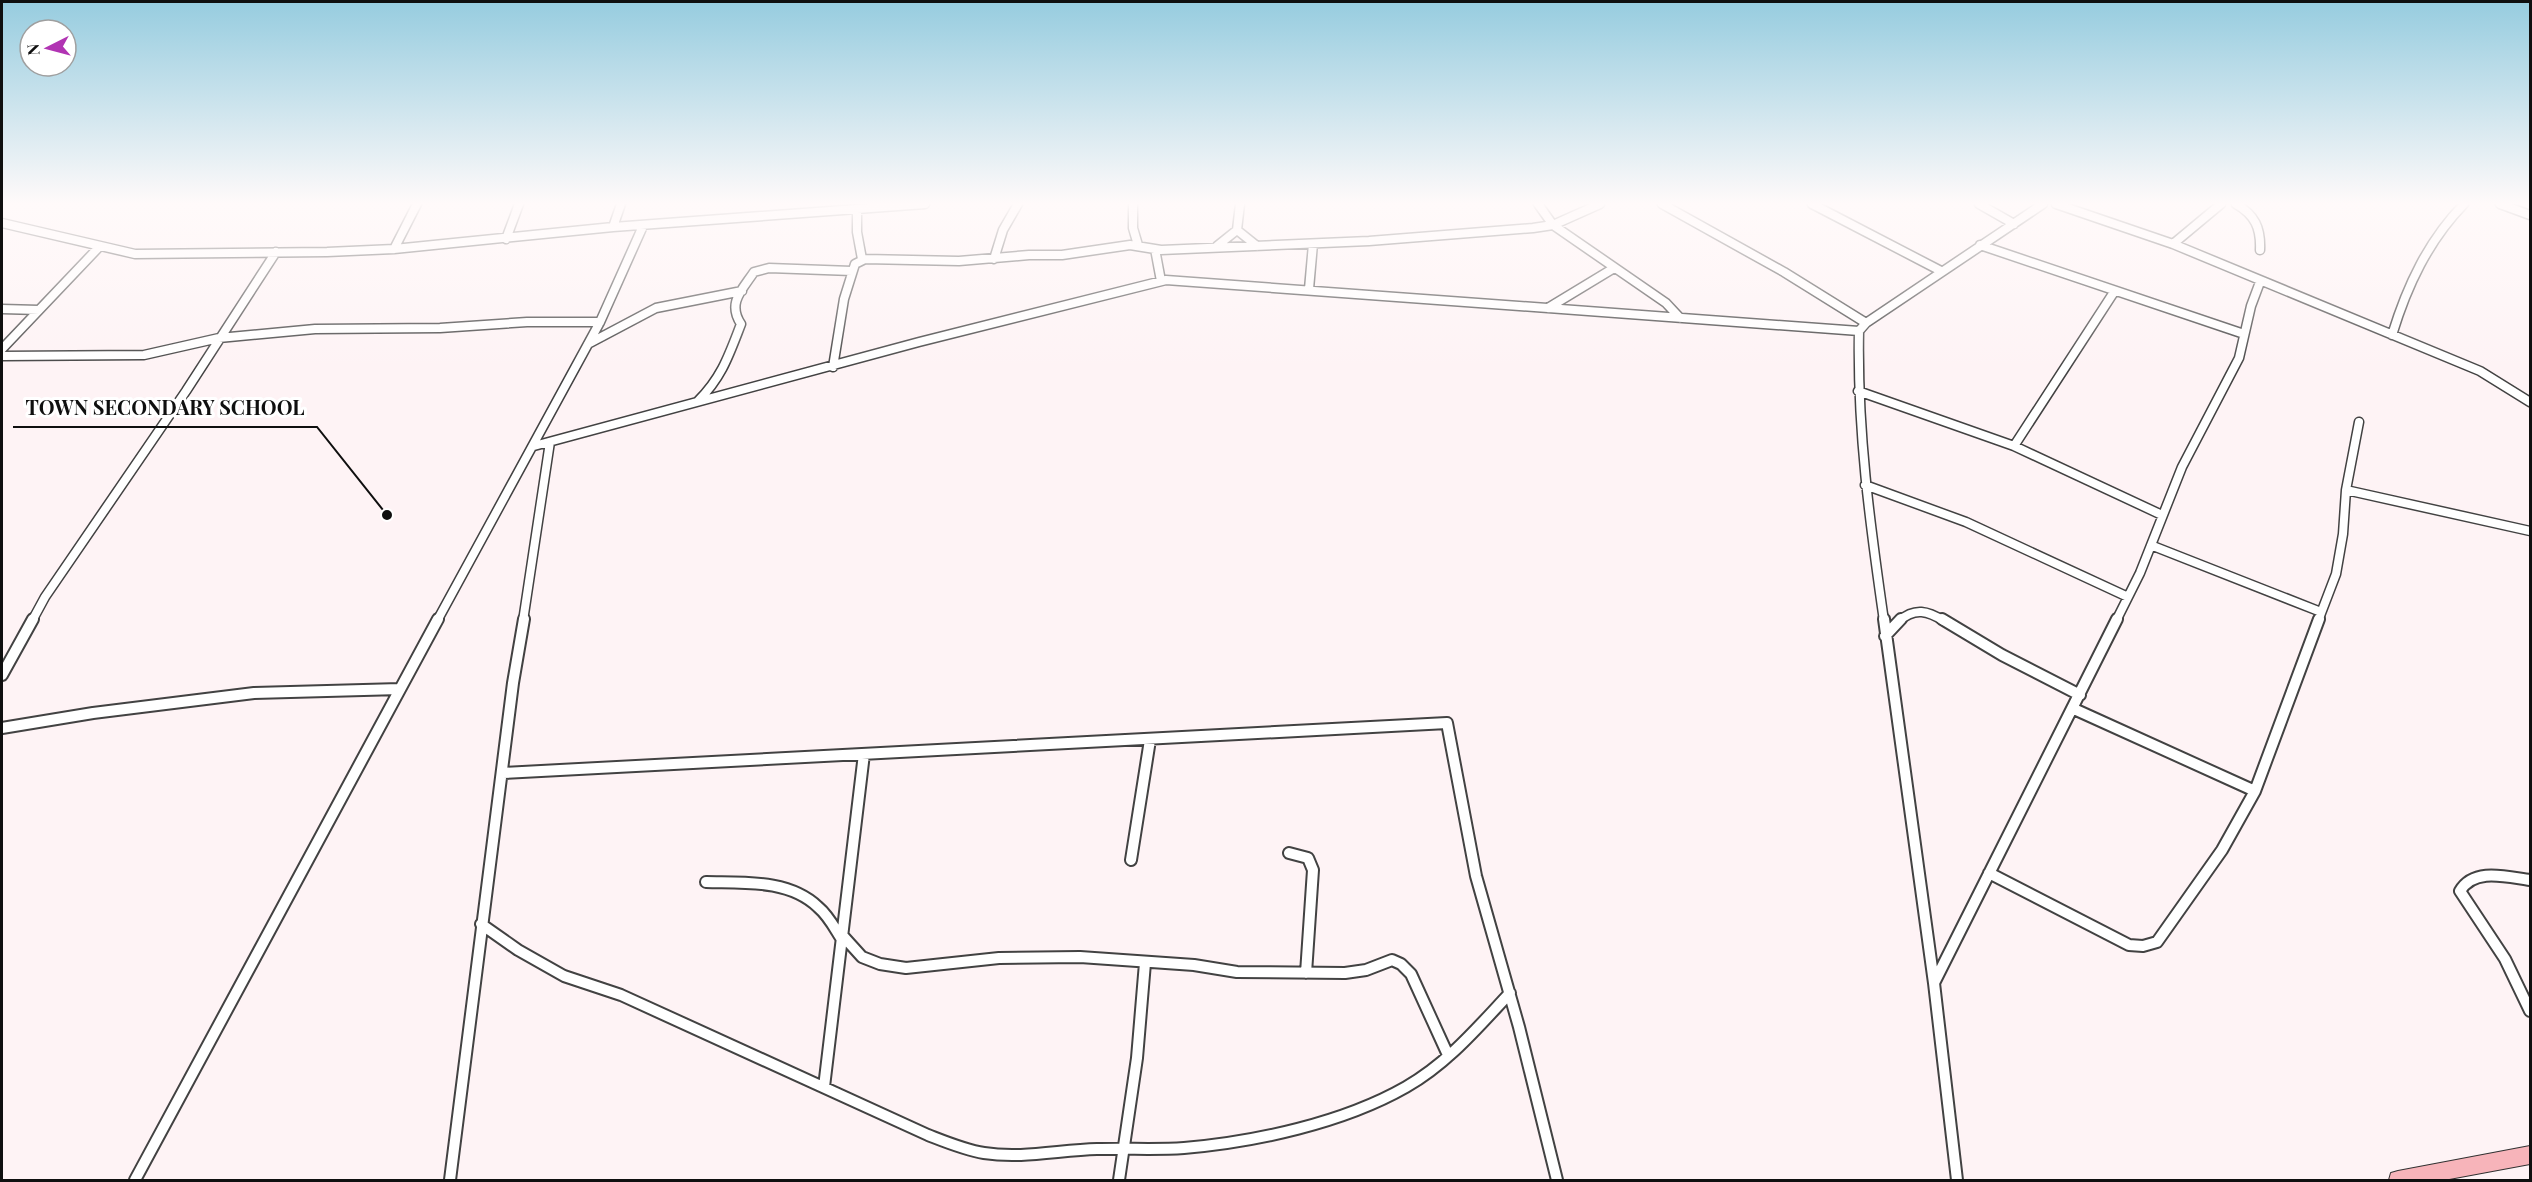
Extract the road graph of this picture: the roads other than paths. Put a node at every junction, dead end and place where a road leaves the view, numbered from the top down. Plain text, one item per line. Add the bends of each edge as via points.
1 (87, 259) edge
2 (271, 259) edge
3 (628, 259) edge
4 (862, 259) edge
5 (870, 259) edge
6 (991, 259) edge
7 (1157, 259) edge
8 (1312, 259) edge
9 (1601, 259) edge
10 (1761, 259) edge
11 (1918, 259) edge
12 (1959, 259) edge
13 (2020, 259) edge
14 (2208, 259) edge
15 (2423, 259) edge
16 (1614, 268) junction
17 (852, 271) junction
18 (1941, 271) junction
19 (1161, 281) junction
20 (2260, 282) junction
21 (1309, 289) junction
22 (742, 291) junction
23 (2114, 292) junction
24 (1548, 308) junction
25 (2, 309) edge
26 (39, 310) junction
27 (1680, 318) junction
28 (600, 322) junction
29 (1866, 323) junction
30 (1859, 332) junction
31 (2244, 334) junction
32 (2392, 335) junction
33 (219, 338) junction
34 (588, 344) junction
35 (2, 349) edge
36 (2, 357) edge
37 (833, 367) junction
38 (1858, 391) junction
39 (2530, 402) edge
40 (695, 404) junction
41 (2359, 422) dead end
42 (550, 442) junction
43 (534, 446) junction
44 (2014, 446) junction
45 (1865, 485) junction
46 (2346, 490) junction
47 (2162, 514) junction
48 (2530, 531) edge
49 (2153, 546) junction
50 (2128, 597) junction
51 (2320, 612) junction
52 (1886, 636) junction
53 (2, 675) edge
54 (400, 689) junction
55 (2080, 695) junction
56 (2074, 709) junction
57 (2, 728) edge
58 (1150, 740) junction
59 (864, 754) junction
60 (503, 773) junction
61 (2255, 791) junction
62 (1289, 853) dead end
63 (1131, 860) dead end
64 (1989, 873) junction
65 (2530, 880) edge
66 (706, 882) dead end
67 (481, 924) junction
68 (843, 938) junction
69 (1145, 963) junction
70 (1306, 973) junction
71 (1934, 983) junction
72 (1510, 993) junction
73 (2530, 1011) edge
74 (1448, 1055) junction
75 (825, 1087) junction
76 (1125, 1147) junction
77 (2530, 1155) edge
78 (135, 1180) edge
79 (450, 1180) edge
80 (1119, 1180) edge
81 (1557, 1180) edge
82 (1957, 1180) edge
83 (2398, 1180) edge

1 - 26 street
2 - 33 street
3 - 28 street
4 - 17 street
5 - 6 street
7 - 19 street
8 - 21 street
9 - 16 street
10 - 29 street
11 - 18 street
12 - 18 street
13 - 23 street
14 - 20 street
15 - 32 street via 2409,285
16 - 24 street
16 - 27 street
17 - 22 street via 762,268
17 - 37 street
18 - 29 street
19 - 21 street
19 - 37 street
20 - 31 street
20 - 32 street
21 - 24 street
22 - 34 street via 656,308
22 - 40 street via 734,310 741,324 728,364 716,384
23 - 31 street
23 - 44 street
24 - 27 street
25 - 26 street
26 - 35 street
27 - 30 street
28 - 33 street via 315,329
28 - 34 street
29 - 30 street
30 - 38 street
31 - 47 street via 2239,358
32 - 39 street via 2480,372
33 - 36 street via 144,355
33 - 53 street via 45,597
34 - 43 street
37 - 40 street
38 - 44 street
38 - 45 street
40 - 42 street
41 - 46 street
42 - 43 street
42 - 60 street
43 - 54 street
44 - 47 street
45 - 50 street via 1944,514
45 - 52 street
46 - 48 street
46 - 51 street via 2336,574
47 - 49 street
49 - 50 street
49 - 51 street
50 - 55 street
51 - 61 street
52 - 55 street via 1910,612 1931,613
52 - 71 street
54 - 57 street via 243,694
54 - 78 street
55 - 56 street
56 - 61 street
56 - 64 street
58 - 59 street
58 - 63 street
58 - 72 street via 1447,723 1476,876
59 - 60 street
59 - 68 street
60 - 67 street
61 - 64 street via 2222,850 2153,944 2129,945
62 - 70 street via 1308,858 1313,866
64 - 71 street
65 - 73 street via 2480,877 2468,880 2460,891 2510,968
66 - 68 street via 797,892 820,908
67 - 75 street via 564,976 621,995
67 - 79 street
68 - 69 street via 862,957 906,968 1028,957
68 - 75 street
69 - 70 street via 1237,972
69 - 76 street
70 - 74 street via 1353,972 1398,961 1411,974
71 - 82 street
72 - 74 street
72 - 81 street
74 - 76 street via 1405,1087 1332,1116 1216,1144 1156,1149
75 - 76 street via 928,1136 985,1154
76 - 80 street
77 - 83 main road

